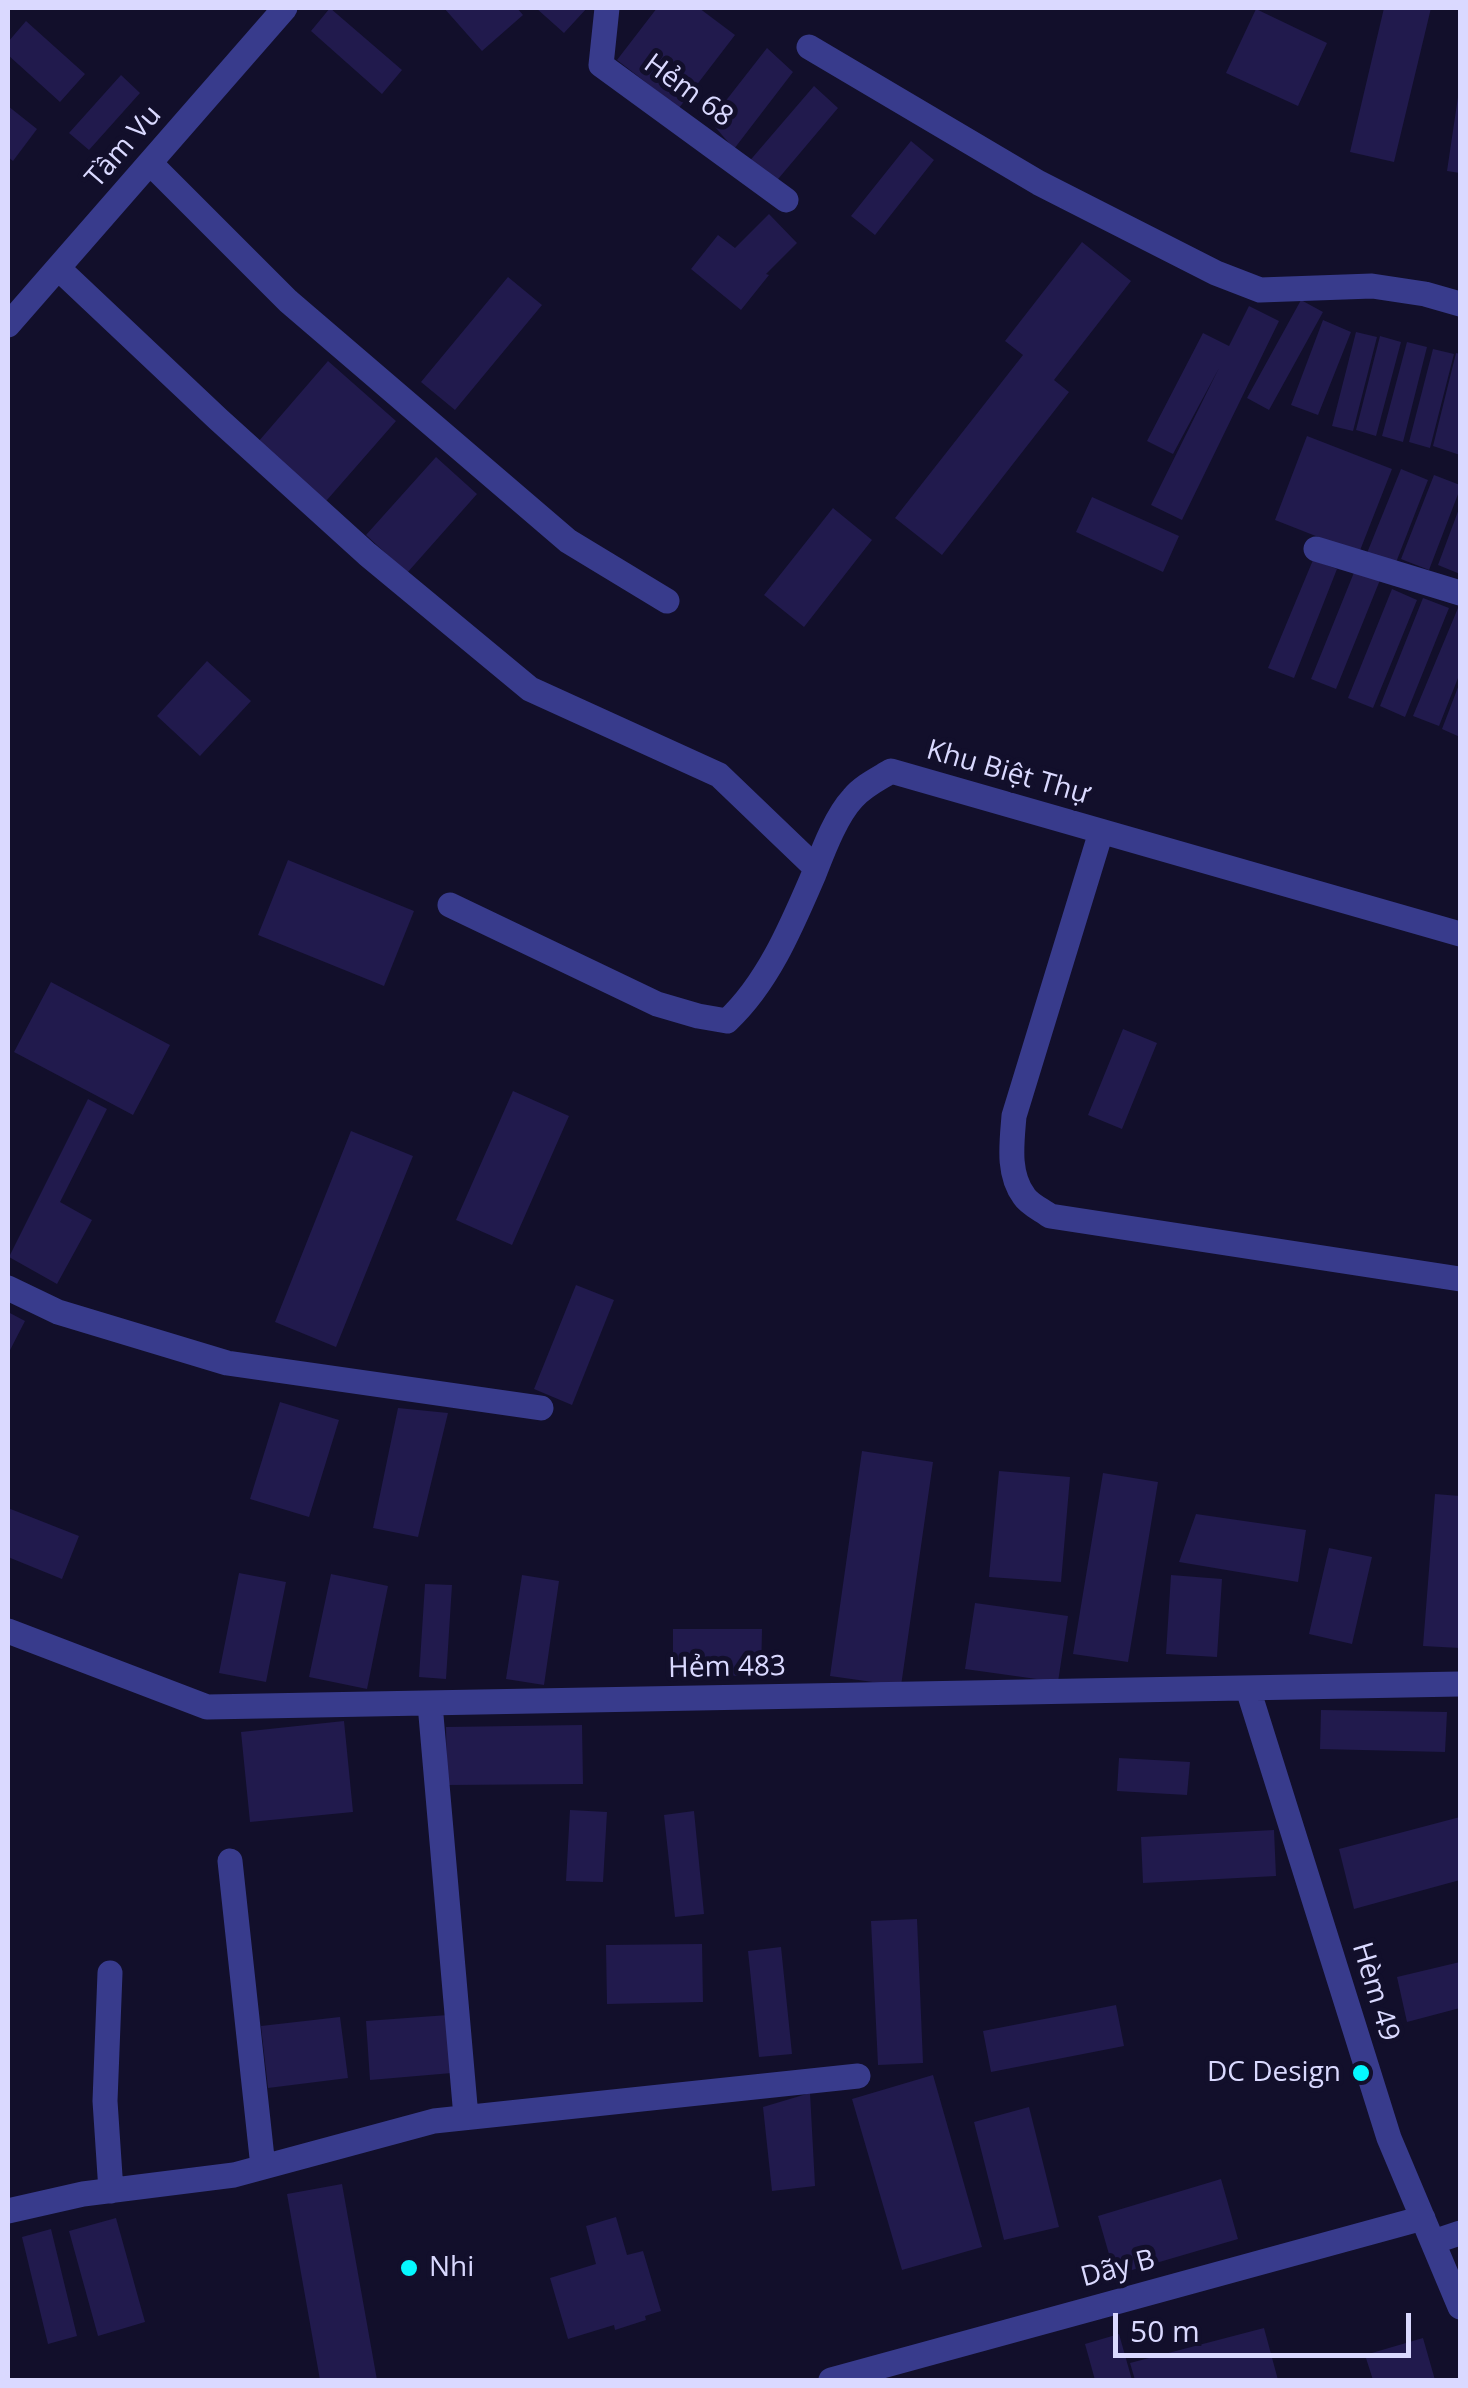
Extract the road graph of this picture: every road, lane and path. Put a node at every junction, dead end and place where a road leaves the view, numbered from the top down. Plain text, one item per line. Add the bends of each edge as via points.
1 (285, 8) edge
2 (608, 8) edge
3 (809, 47) dead end
4 (150, 163) junction
5 (786, 200) dead end
6 (58, 268) junction
7 (1460, 304) edge
8 (8, 325) edge
9 (1316, 549) dead end
10 (1460, 593) edge
11 (667, 601) dead end
12 (1100, 832) junction
13 (816, 868) junction
14 (450, 905) dead end
15 (1460, 934) edge
16 (1460, 1279) edge
17 (8, 1288) edge
18 (541, 1408) dead end
19 (8, 1632) edge
20 (1460, 1684) edge
21 (1248, 1689) junction
22 (430, 1704) junction
23 (230, 1861) dead end
24 (110, 1973) dead end
25 (858, 2076) dead end
26 (466, 2118) junction
27 (262, 2168) junction
28 (111, 2191) junction
29 (8, 2211) edge
30 (1422, 2218) junction
31 (1460, 2232) edge
32 (1434, 2242) junction
33 (1460, 2307) edge
34 (831, 2380) edge

1 - 4 street, Tầm Vu
2 - 5 street, Hẻm 68 via 601,64
3 - 7 street via 1039,183 1216,273 1260,290 1372,286
4 - 6 street, Tầm Vu
4 - 11 street via 288,301 568,542
6 - 8 street, Tầm Vu
6 - 13 street via 340,529 530,689 719,776
9 - 10 street
12 - 13 street, Khu Biệt Thự via 891,771 851,799
12 - 15 street, Khu Biệt Thự
12 - 16 street via 1014,1116 1011,1154 1024,1198 1050,1216
13 - 14 street, Khu Biệt Thự via 764,973 727,1021 657,1004
17 - 18 street via 58,1312 227,1363
19 - 22 street, Hẻm 483 via 207,1708
20 - 21 street, Hẻm 483
21 - 22 street, Hẻm 483
21 - 30 street, Hèm 49 via 1389,2138
22 - 26 street
23 - 27 street
24 - 28 street via 105,2101
25 - 26 street
26 - 27 street
27 - 28 street
28 - 29 street
30 - 32 street, Hèm 49
30 - 34 street, Dãy B
31 - 32 street
32 - 33 street, Hèm 49

